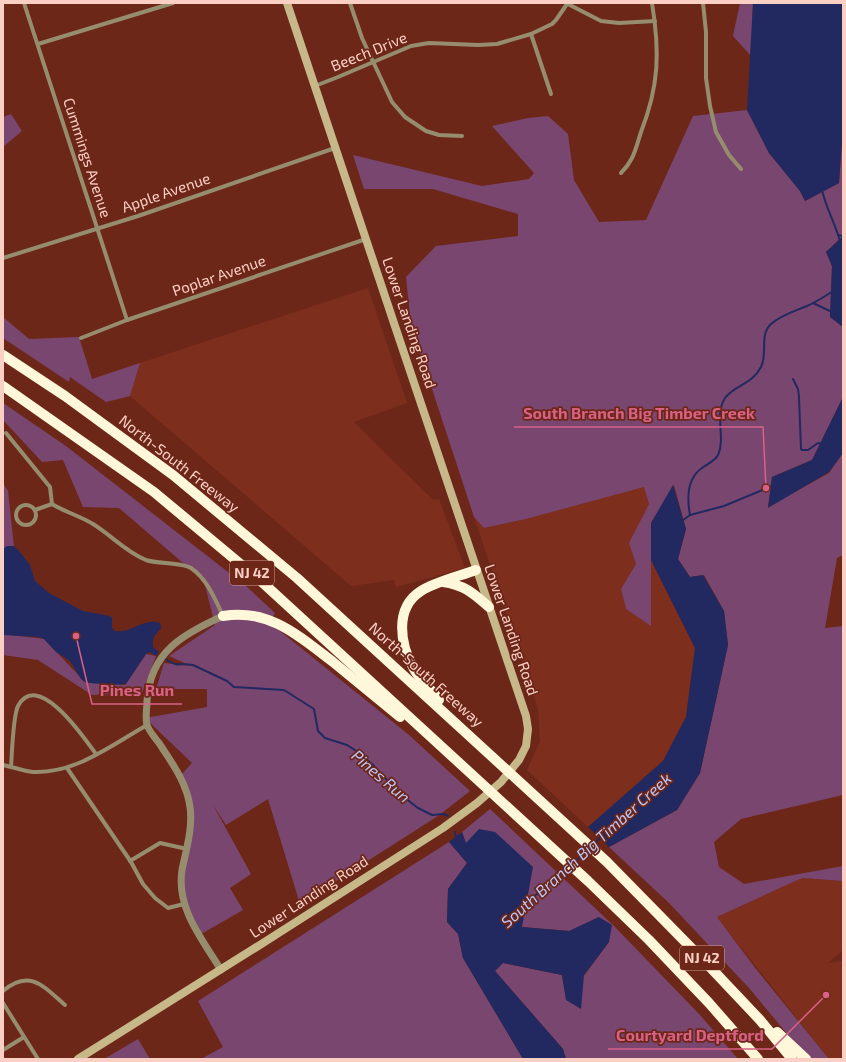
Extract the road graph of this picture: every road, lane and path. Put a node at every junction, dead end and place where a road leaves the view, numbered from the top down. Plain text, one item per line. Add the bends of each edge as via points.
1 (24, 3) edge
2 (173, 3) edge
3 (287, 3) edge
4 (350, 3) edge
5 (567, 3) edge
6 (652, 3) edge
7 (703, 3) edge
8 (655, 21) junction
9 (531, 34) junction
10 (38, 44) junction
11 (374, 63) junction
12 (315, 86) junction
13 (551, 94) dead end
14 (462, 136) dead end
15 (335, 148) junction
16 (741, 169) dead end
17 (621, 173) dead end
18 (98, 228) junction
19 (366, 239) junction
20 (3, 258) edge
21 (127, 320) junction
22 (81, 338) dead end
23 (3, 355) edge
24 (3, 386) edge
25 (6, 433) dead end
26 (52, 504) junction
27 (35, 510) junction
28 (476, 570) junction
29 (444, 582) junction
30 (489, 607) junction
31 (223, 616) junction
32 (447, 716) junction
33 (147, 725) junction
34 (438, 743) junction
35 (96, 754) junction
36 (3, 765) edge
37 (11, 767) junction
38 (67, 768) junction
39 (187, 849) junction
40 (130, 860) junction
41 (184, 904) junction
42 (220, 970) junction
43 (3, 991) edge
44 (3, 1004) edge
45 (65, 1005) dead end
46 (760, 1020) junction
47 (24, 1037) junction
48 (3, 1050) edge
49 (38, 1059) edge
50 (78, 1059) edge
51 (758, 1059) edge
52 (792, 1059) edge
53 (806, 1059) edge

1 - 10 street, Cummings Avenue
2 - 10 street
3 - 12 main road, Lower Landing Road
4 - 11 street
5 - 8 street, Beech Drive via 601,21
5 - 9 street, Beech Drive via 556,20
6 - 8 street
7 - 16 street via 706,78 710,106 716,132 729,155
8 - 17 street via 657,54 654,93 632,159
9 - 11 street, Beech Drive via 497,44 429,43 411,46
9 - 13 street
10 - 18 street, Cummings Avenue
11 - 12 street, Beech Drive
11 - 14 street via 392,102 405,117 426,131 439,135
12 - 15 main road, Lower Landing Road
15 - 18 street, Apple Avenue
15 - 19 main road, Lower Landing Road
18 - 20 street, Apple Avenue
18 - 21 street, Cummings Avenue
19 - 21 street, Poplar Avenue
19 - 28 main road, Lower Landing Road
21 - 22 street, Poplar Avenue
23 - 32 highway, North-South Freeway / NJ 42 via 65,396 173,475 297,578
24 - 34 highway, NJ 42 via 154,492 262,582
25 - 26 street via 50,487
26 - 27 street
26 - 31 street via 92,523 133,553 147,560 189,567 200,576
27 - 27 street via 35,520 31,524 22,524 17,520 16,513 20,507 26,505
28 - 29 highway
28 - 30 main road, Lower Landing Road
29 - 30 highway via 467,589
29 - 32 highway via 424,590 414,598 405,612 402,634 413,668 437,697
30 - 42 main road, Lower Landing Road via 527,721 526,746 516,764 501,782 443,828
31 - 33 street via 196,628 180,639 160,660 148,690
31 - 34 highway via 255,616 291,630 400,717
32 - 46 highway, North-South Freeway / NJ 42 via 606,862
33 - 35 street
33 - 39 street via 188,793 191,819
34 - 51 highway, NJ 42 via 649,940
35 - 37 street via 80,732 51,702 46,698 32,695 24,698 18,706
35 - 38 street
36 - 37 street
37 - 38 street via 33,772
38 - 40 street
39 - 40 street via 160,843
39 - 41 street via 181,890
40 - 41 street via 143,884 155,898 168,908
41 - 42 street
42 - 50 main road, Lower Landing Road
43 - 45 street via 17,982 37,982
44 - 47 street
46 - 52 highway, North-South Freeway / NJ 42
46 - 53 highway
47 - 48 street
47 - 49 street

